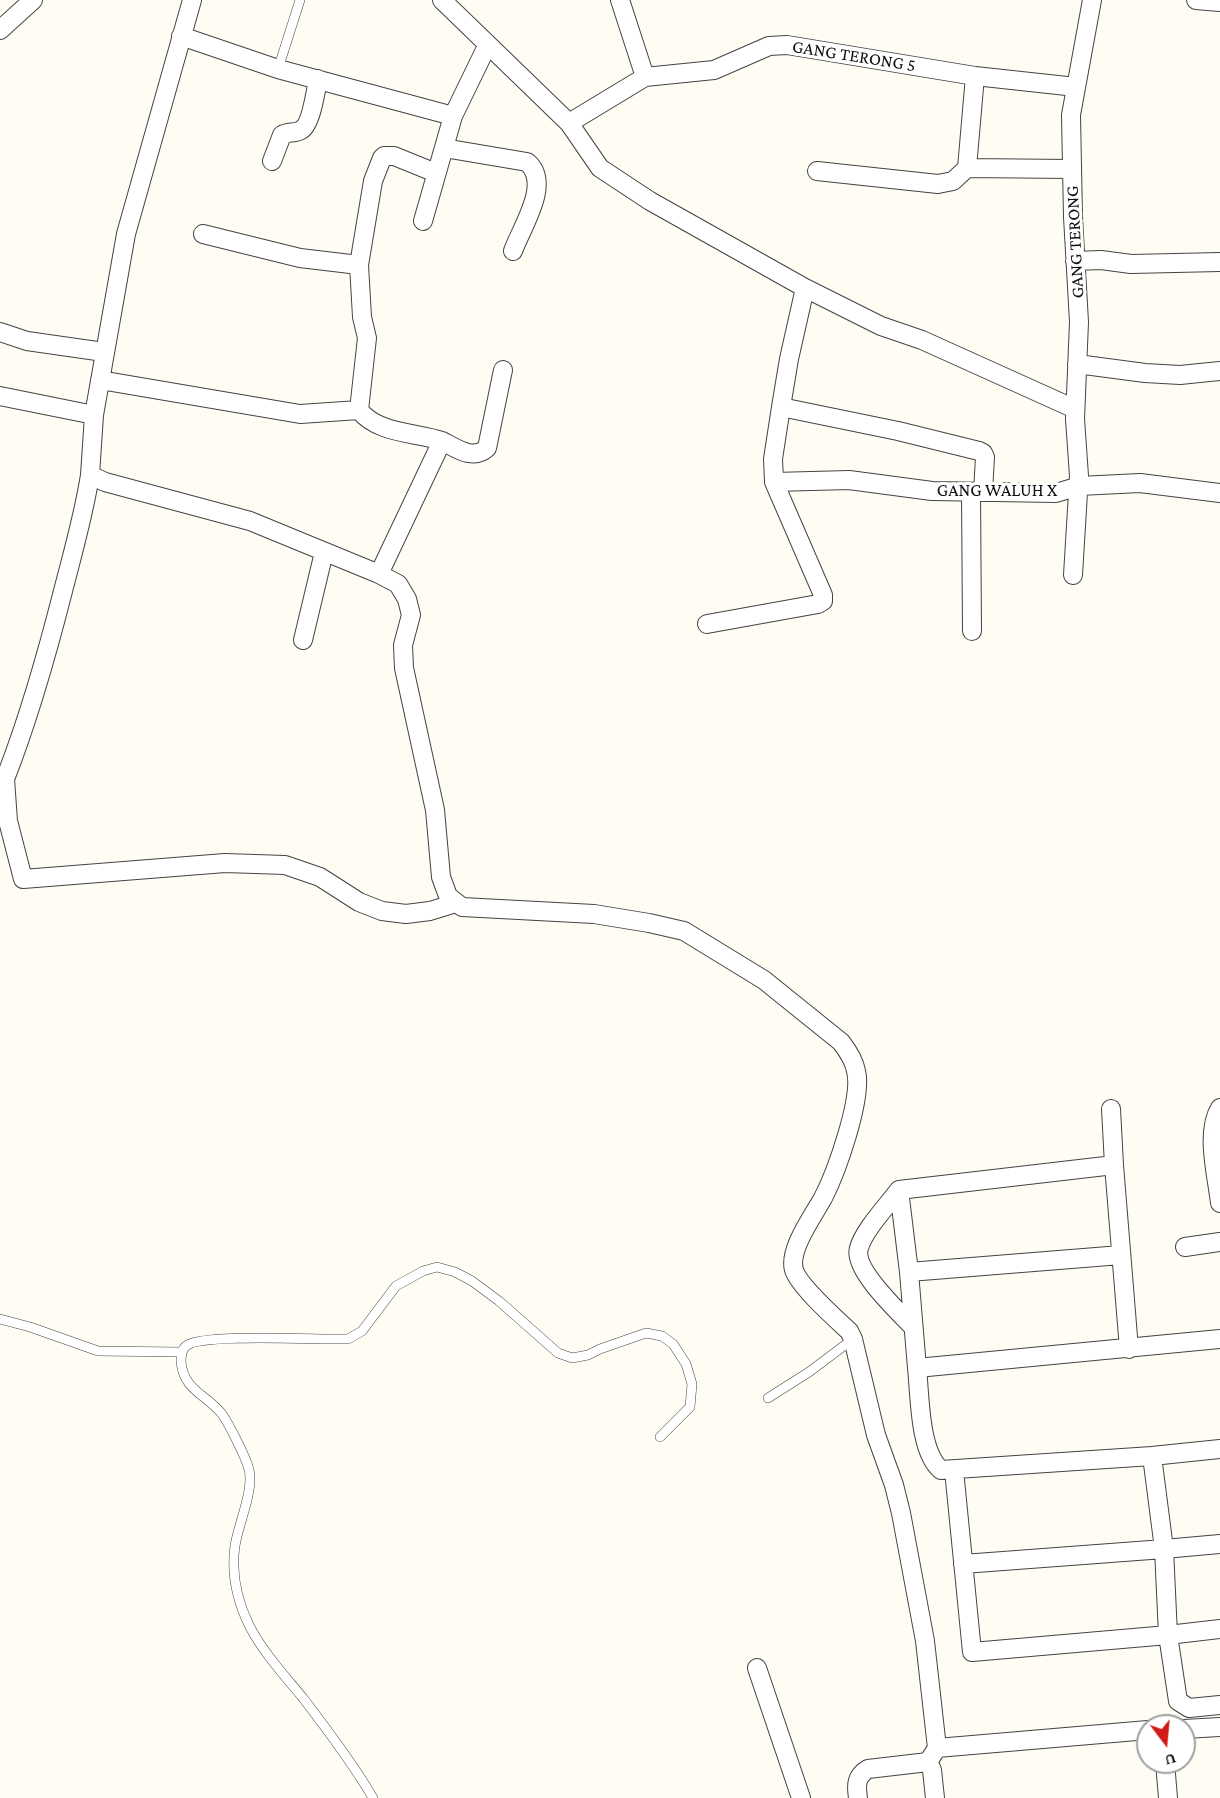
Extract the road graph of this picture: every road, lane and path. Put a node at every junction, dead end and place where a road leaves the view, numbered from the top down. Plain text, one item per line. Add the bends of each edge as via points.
1 (33, 0) edge
2 (192, 0) edge
3 (300, 0) edge
4 (442, 0) edge
5 (620, 0) edge
6 (1092, 0) edge
7 (1197, 0) edge
8 (1220, 2) edge
9 (0, 30) edge
10 (181, 36) junction
11 (488, 46) junction
12 (278, 69) junction
13 (975, 76) junction
14 (645, 77) junction
15 (318, 79) junction
16 (1076, 87) junction
17 (453, 116) junction
18 (569, 123) junction
19 (444, 148) junction
20 (272, 161) dead end
21 (967, 168) junction
22 (1072, 169) junction
23 (817, 171) dead end
24 (436, 173) junction
25 (423, 221) dead end
26 (203, 234) dead end
27 (513, 250) dead end
28 (1076, 261) junction
29 (1220, 262) edge
30 (359, 265) junction
31 (805, 288) junction
32 (0, 332) edge
33 (104, 352) junction
34 (1077, 364) junction
35 (502, 369) dead end
36 (1220, 371) edge
37 (100, 380) junction
38 (0, 396) edge
39 (781, 406) junction
40 (1076, 409) junction
41 (358, 410) junction
42 (94, 415) junction
43 (442, 441) junction
44 (90, 475) junction
45 (774, 482) junction
46 (1079, 486) junction
47 (977, 492) junction
48 (1220, 493) edge
49 (324, 552) junction
50 (379, 574) junction
51 (1073, 575) dead end
52 (707, 624) dead end
53 (972, 632) dead end
54 (303, 640) dead end
55 (2, 779) edge
56 (456, 903) junction
57 (1220, 1108) edge
58 (1111, 1109) dead end
59 (1114, 1165) junction
60 (899, 1190) junction
61 (1220, 1203) edge
62 (1220, 1242) edge
63 (1185, 1246) dead end
64 (1121, 1255) junction
65 (909, 1272) junction
66 (0, 1319) edge
67 (913, 1327) junction
68 (853, 1339) junction
69 (1220, 1339) edge
70 (1129, 1349) junction
71 (181, 1352) junction
72 (917, 1368) junction
73 (768, 1398) dead end
74 (660, 1437) dead end
75 (1220, 1449) edge
76 (1152, 1456) junction
77 (954, 1470) junction
78 (1220, 1544) edge
79 (1164, 1549) junction
80 (963, 1564) junction
81 (1220, 1629) edge
82 (1168, 1635) junction
83 (757, 1668) dead end
84 (1220, 1705) edge
85 (1220, 1727) edge
86 (1196, 1728) edge
87 (1136, 1731) edge
88 (933, 1755) junction
89 (1167, 1774) edge
90 (373, 1798) edge
91 (801, 1798) edge
92 (858, 1798) edge
93 (935, 1798) edge
94 (1168, 1798) edge

1 - 9 street
2 - 10 street
3 - 12 lane
4 - 11 street
5 - 14 street
6 - 16 street, GANG TERONG
7 - 8 street
10 - 12 street
10 - 33 street via 126,234
11 - 17 street
11 - 18 street
12 - 15 street
13 - 14 street, GANG TERONG 5 via 787,45 769,46 714,70
13 - 16 street, GANG TERONG 5
13 - 21 street
14 - 18 street
15 - 17 street
15 - 20 street via 307,124 299,132 282,135
16 - 22 street, GANG TERONG via 1071,115
17 - 19 street
18 - 31 street via 600,168 650,201
19 - 24 street
19 - 27 street via 532,166 537,185
21 - 22 street
21 - 23 street via 953,181 938,184
22 - 28 street, GANG TERONG
24 - 25 street
24 - 30 street via 394,156 382,158 373,181
26 - 30 street via 300,258
28 - 29 street
28 - 34 street, GANG TERONG
30 - 41 street via 366,338
31 - 39 street
31 - 40 street via 881,326 922,340
32 - 33 street via 27,341
33 - 37 street
34 - 36 street via 1180,375
34 - 40 street, GANG TERONG
35 - 43 street via 487,448 474,455
37 - 41 street via 300,414
37 - 42 street
38 - 42 street
39 - 45 street via 773,459
39 - 47 street via 980,452 985,458
40 - 46 street, GANG TERONG
41 - 43 street via 368,421 384,428
42 - 44 street
43 - 50 street
44 - 49 street via 250,521
44 - 55 street via 52,632
45 - 47 street, GANG WALUH X via 849,480 932,491
45 - 52 street via 823,601
46 - 47 street, GANG WALUH X via 1056,493
46 - 48 street, GANG WALUH X via 1140,483
46 - 51 street, GANG TERONG
47 - 53 street
49 - 50 street
49 - 54 street
50 - 56 street via 398,585 411,615 403,645 404,668 435,810 441,877 445,890
55 - 56 street via 23,879 225,863 285,865 320,877 359,902 382,911 406,914
56 - 68 street via 462,907 594,914 684,932 764,980 841,1042 857,1072 857,1095 824,1195 793,1259 801,1282
57 - 61 street via 1212,1131
58 - 59 street
59 - 60 street
59 - 64 street
60 - 65 street
60 - 67 street via 869,1231 858,1255 862,1268
62 - 63 street
64 - 65 street
64 - 70 street
65 - 67 street
66 - 71 lane via 98,1351
67 - 72 street
68 - 73 lane
68 - 88 street via 876,1435 901,1513 925,1641
69 - 70 street
70 - 72 street
71 - 74 lane via 195,1341 348,1339 362,1331 396,1286 437,1267 472,1281 558,1353 572,1358 646,1333 662,1336 673,1344 686,1364 692,1384 690,1407
71 - 90 lane via 188,1384 222,1414 249,1468 235,1546 234,1575 238,1600 249,1626 314,1711
72 - 77 street via 931,1459 941,1470
75 - 76 street
76 - 77 street
76 - 79 street
77 - 80 street
78 - 79 street
79 - 80 street
79 - 82 street
80 - 82 street via 972,1652
81 - 82 street
82 - 84 street via 1178,1701 1189,1708
83 - 91 street
85 - 86 street
87 - 88 street
88 - 92 street via 868,1769 858,1778
88 - 93 street
89 - 94 street

